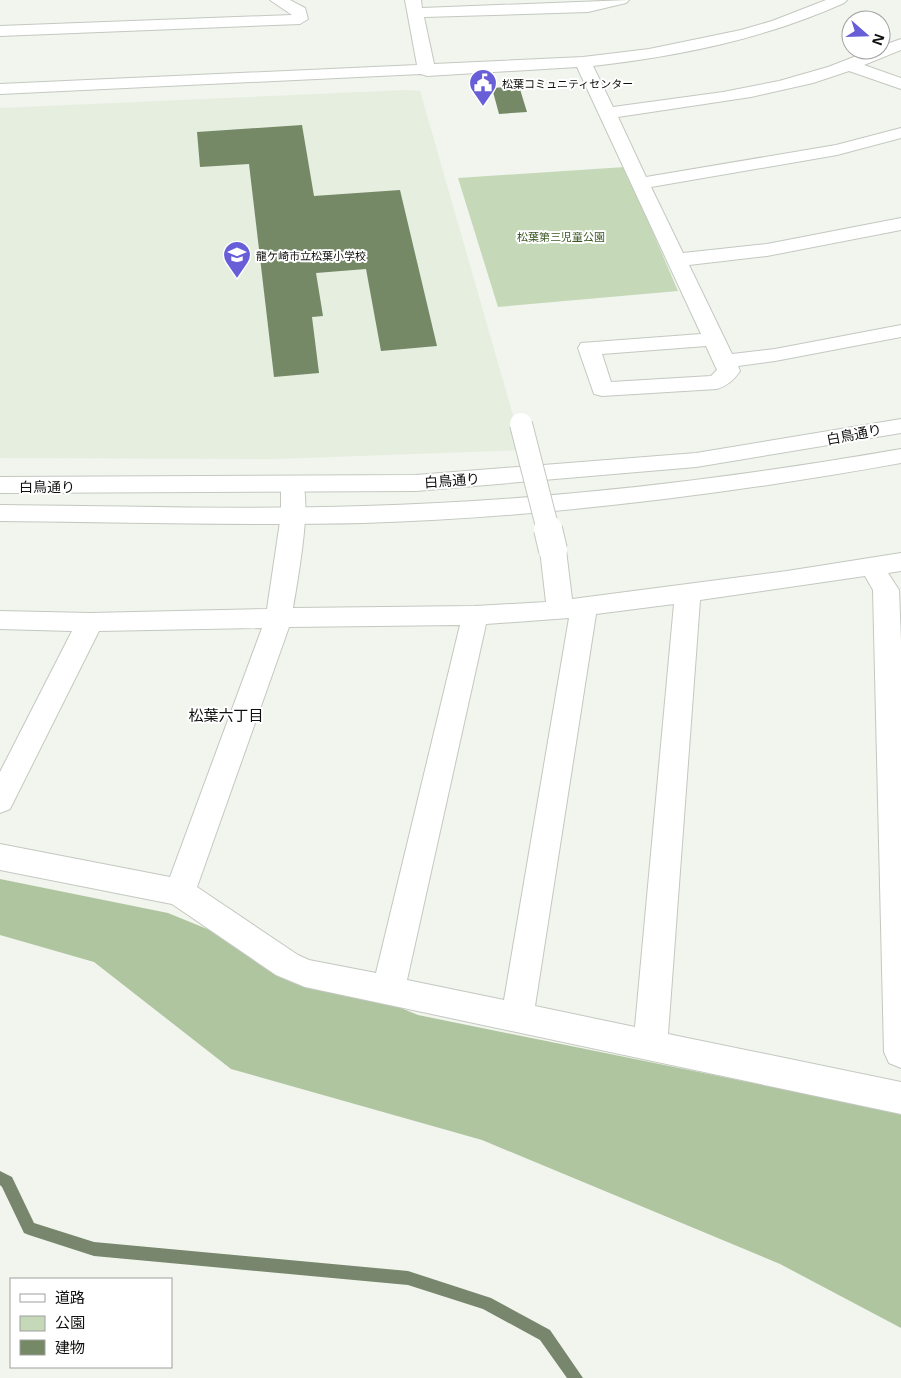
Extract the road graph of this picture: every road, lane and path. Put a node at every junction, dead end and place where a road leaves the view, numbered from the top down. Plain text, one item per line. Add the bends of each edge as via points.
1 (278, 0) edge
2 (621, 0) edge
3 (840, 0) edge
4 (586, 3) edge
5 (414, 7) edge
6 (0, 31) edge
7 (901, 44) edge
8 (583, 62) junction
9 (848, 65) junction
10 (427, 71) junction
11 (901, 84) edge
12 (0, 89) edge
13 (609, 114) junction
14 (901, 133) edge
15 (641, 183) junction
16 (901, 224) edge
17 (677, 260) junction
18 (901, 331) edge
19 (714, 339) junction
20 (724, 361) junction
21 (521, 424) dead end
22 (901, 426) edge
23 (901, 456) edge
24 (293, 485) junction
25 (0, 486) edge
26 (0, 513) edge
27 (293, 515) junction
28 (901, 562) edge
29 (872, 567) junction
30 (688, 593) junction
31 (572, 609) junction
32 (474, 615) junction
33 (279, 618) junction
34 (0, 620) edge
35 (90, 622) junction
36 (0, 801) edge
37 (0, 857) edge
38 (180, 892) junction
39 (388, 991) junction
40 (517, 1018) junction
41 (650, 1046) junction
42 (901, 1052) edge
43 (901, 1098) edge

1 - 6 street via 299,11 300,19
2 - 4 street
3 - 8 street via 781,24 717,41
4 - 5 street
5 - 10 street
7 - 9 street
8 - 10 street
8 - 13 street
9 - 11 street
9 - 13 street via 788,83
10 - 12 street
13 - 15 street
14 - 15 street via 837,150
15 - 17 street
16 - 17 street via 767,250
17 - 19 street
18 - 20 street via 775,355
19 - 20 street
19 - 20 street via 589,348 602,389 717,382 729,371
21 - 31 street, bridge via 553,550
22 - 24 street, 白鳥通り via 696,460 416,483
23 - 27 street, 白鳥通り via 711,487 417,512
24 - 25 street, 白鳥通り
24 - 27 street
26 - 27 street, 白鳥通り
27 - 33 street
28 - 29 street
29 - 30 street
29 - 42 street via 886,590
30 - 31 street
30 - 41 street
31 - 32 street
31 - 40 street
32 - 33 street
32 - 39 street
33 - 35 street
33 - 38 street
34 - 35 street
35 - 36 street
37 - 38 street
38 - 39 street via 305,974
39 - 40 street
40 - 41 street
41 - 43 street

